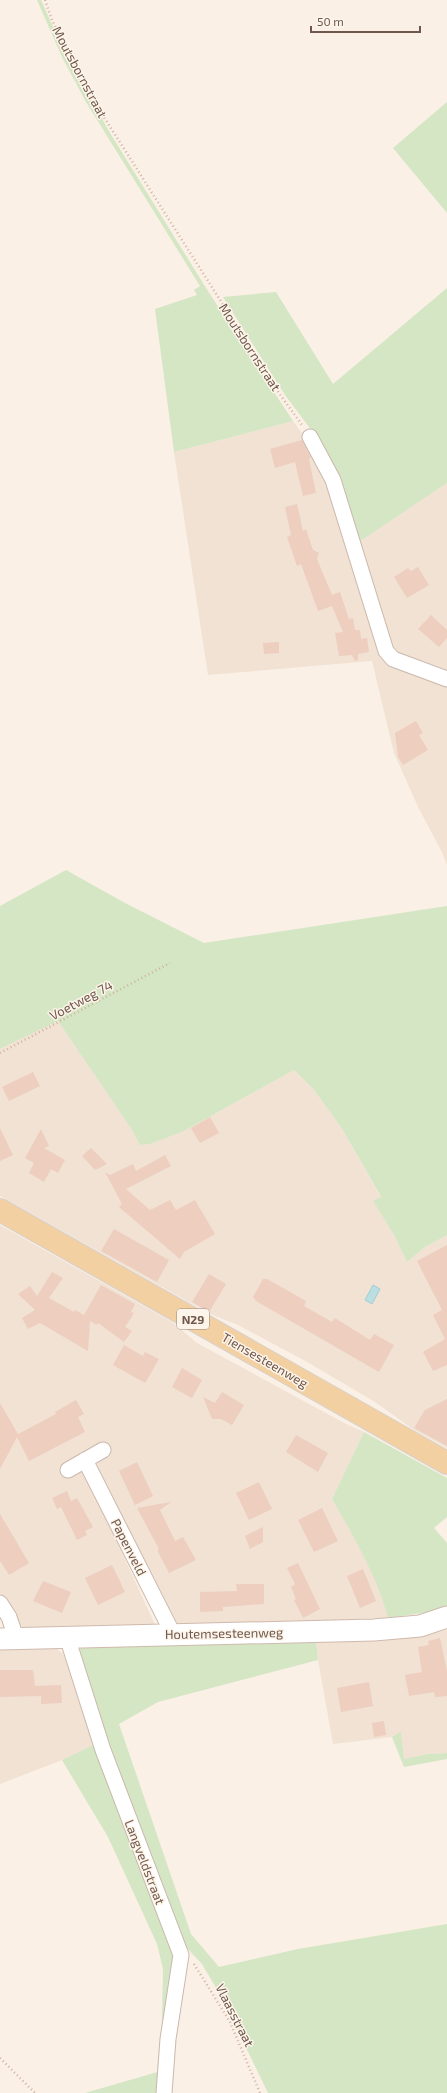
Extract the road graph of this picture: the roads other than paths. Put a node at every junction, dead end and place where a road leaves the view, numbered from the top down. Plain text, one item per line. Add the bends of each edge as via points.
1 (310, 437) road end
2 (447, 678) edge
3 (0, 1210) edge
4 (103, 1450) dead end
5 (85, 1460) junction
6 (447, 1463) edge
7 (68, 1470) dead end
8 (0, 1603) edge
9 (447, 1617) edge
10 (173, 1634) junction
11 (67, 1637) junction
12 (8, 1639) edge
13 (164, 2093) edge

1 - 2 street via 333,480 386,651 393,659
3 - 6 main road, Tiensesteenweg / N29
4 - 5 street
5 - 7 street
5 - 10 street, Papenveld
8 - 12 street via 9,1617
9 - 10 street, Houtemsesteenweg via 420,1626 374,1630
10 - 11 street, Houtemsesteenweg
11 - 12 street, Houtemsesteenweg
11 - 13 street, Langveldstraat via 103,1750 181,1955 168,2039

